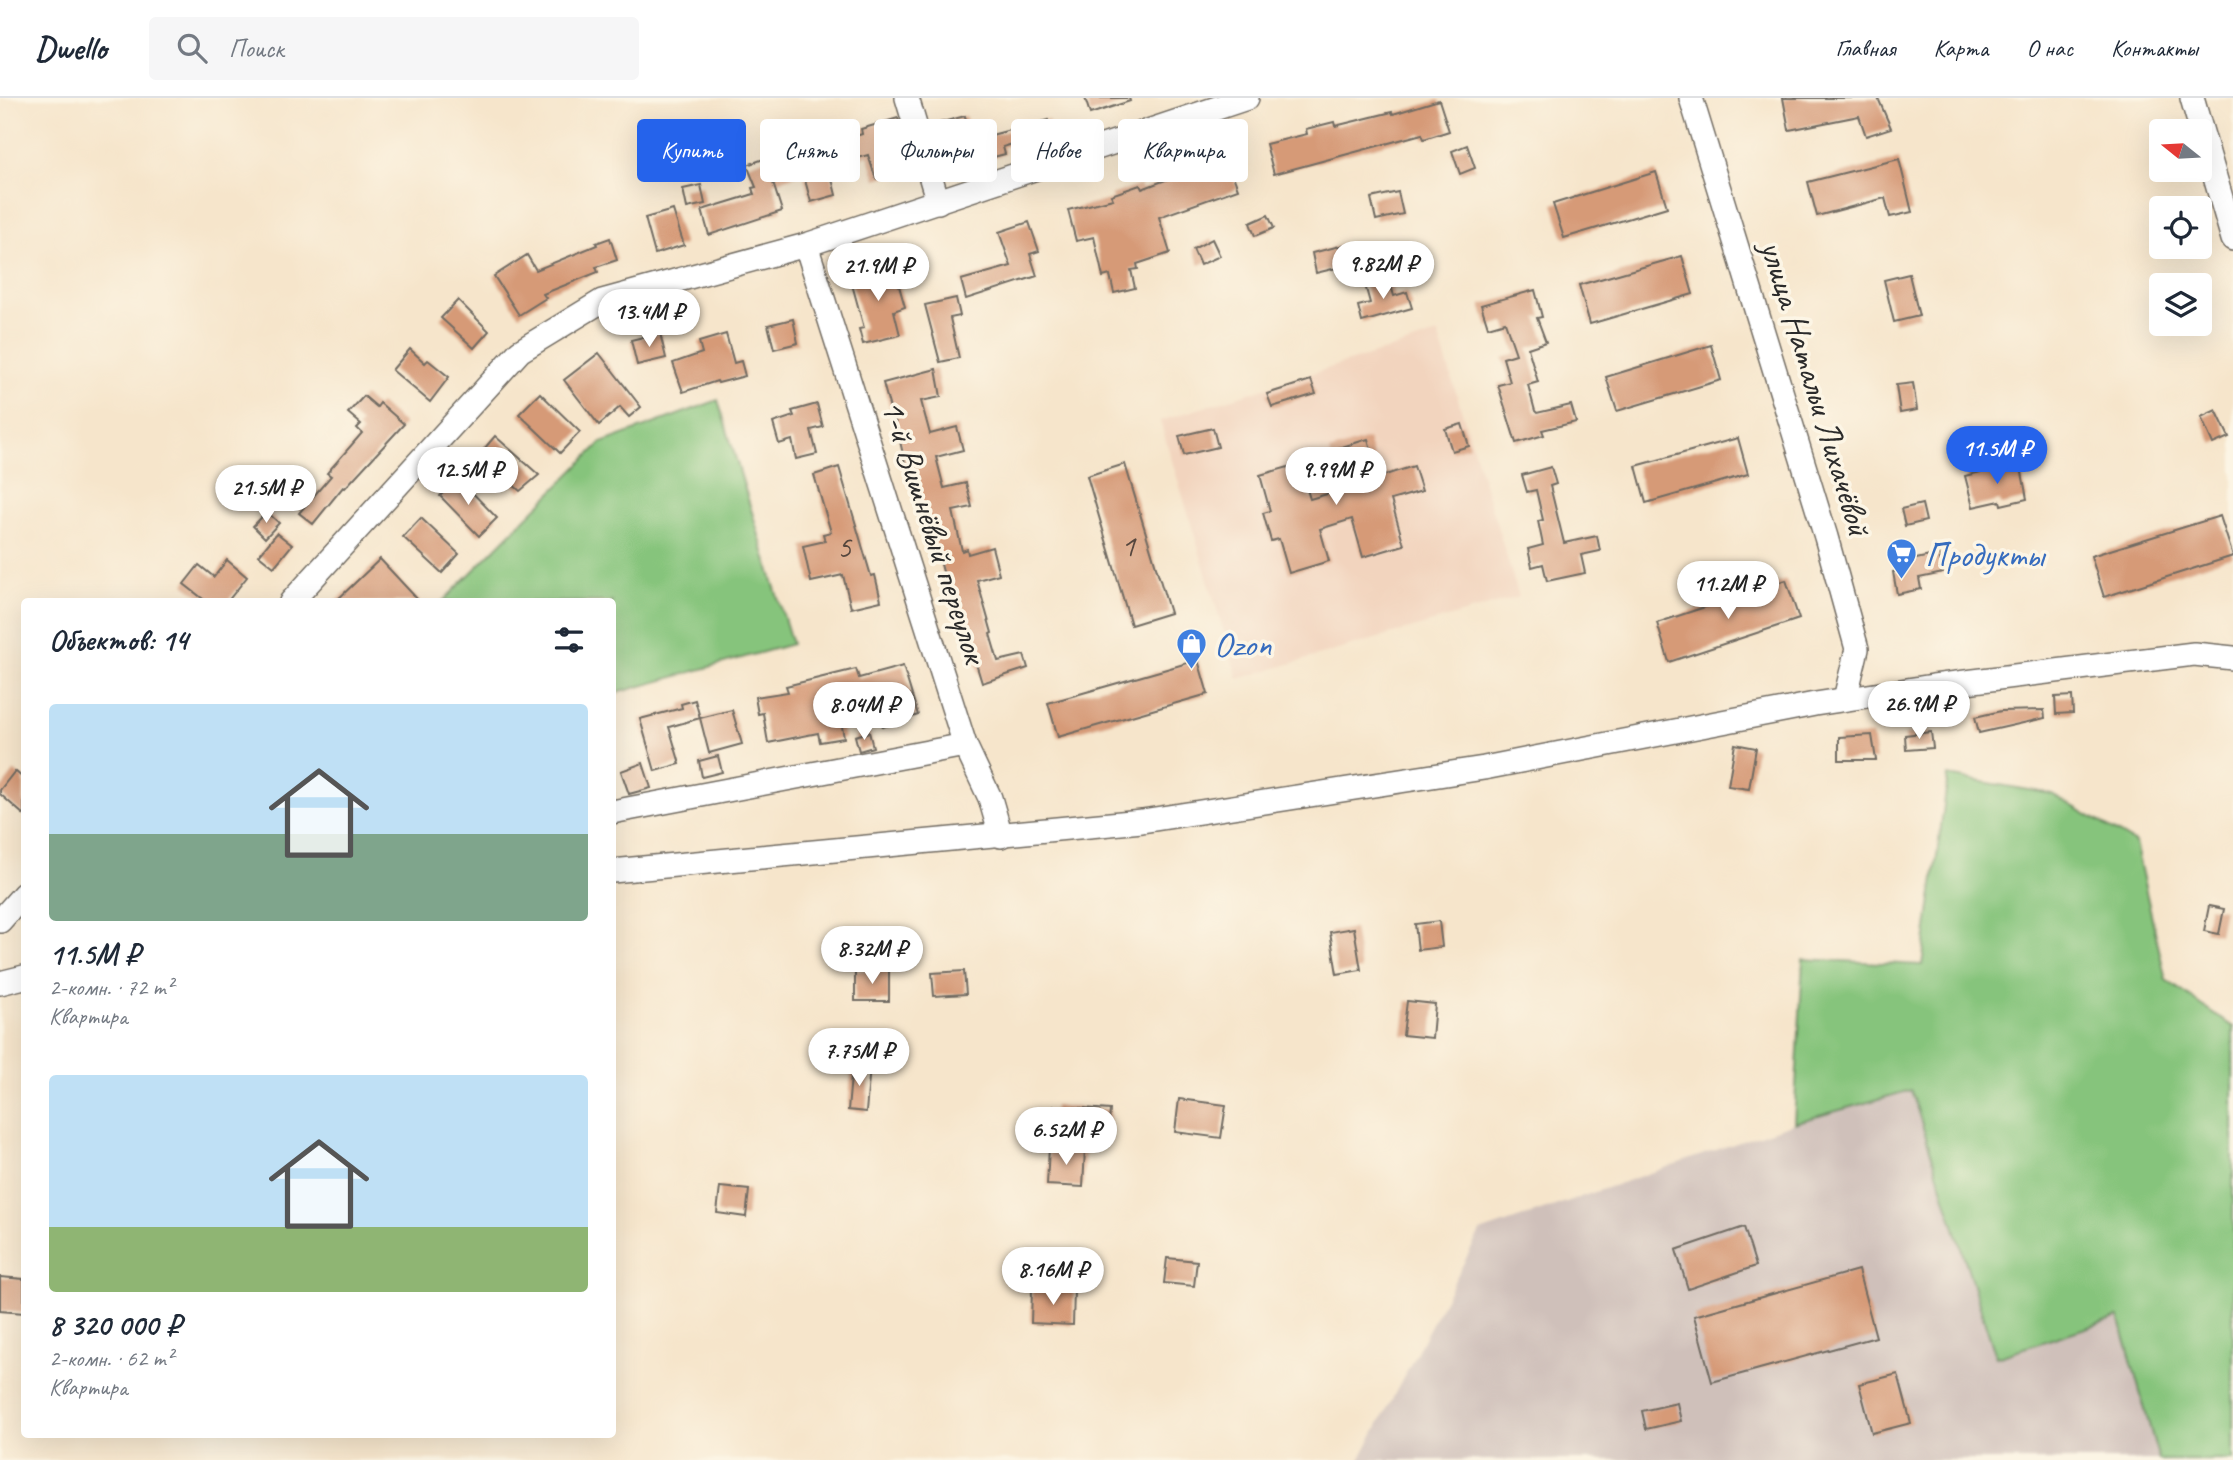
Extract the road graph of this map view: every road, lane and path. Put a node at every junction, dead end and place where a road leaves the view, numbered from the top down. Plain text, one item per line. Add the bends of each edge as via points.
1 (907, 98) edge
2 (1247, 98) edge
3 (1691, 98) edge
4 (2192, 98) edge
5 (938, 202) junction
6 (2233, 239) edge
7 (806, 245) junction
8 (295, 598) edge
9 (2233, 658) edge
10 (1844, 699) junction
11 (965, 745) junction
12 (616, 810) edge
13 (1001, 836) junction
14 (616, 872) edge
15 (21, 897) edge
16 (0, 921) edge
17 (21, 978) edge
18 (0, 984) edge

1 - 5 street
2 - 5 street
3 - 10 street, улица Натальи Лихачёвой via 1857,649
4 - 6 street
5 - 7 street
7 - 8 street via 602,301 520,351
7 - 11 street, 1-й Вишнёвый переулок
9 - 10 street via 2194,654
10 - 13 street via 1484,768 1143,821
11 - 12 street
11 - 13 street, 1-й Вишнёвый переулок via 990,798
13 - 14 street
15 - 16 street
17 - 18 street

